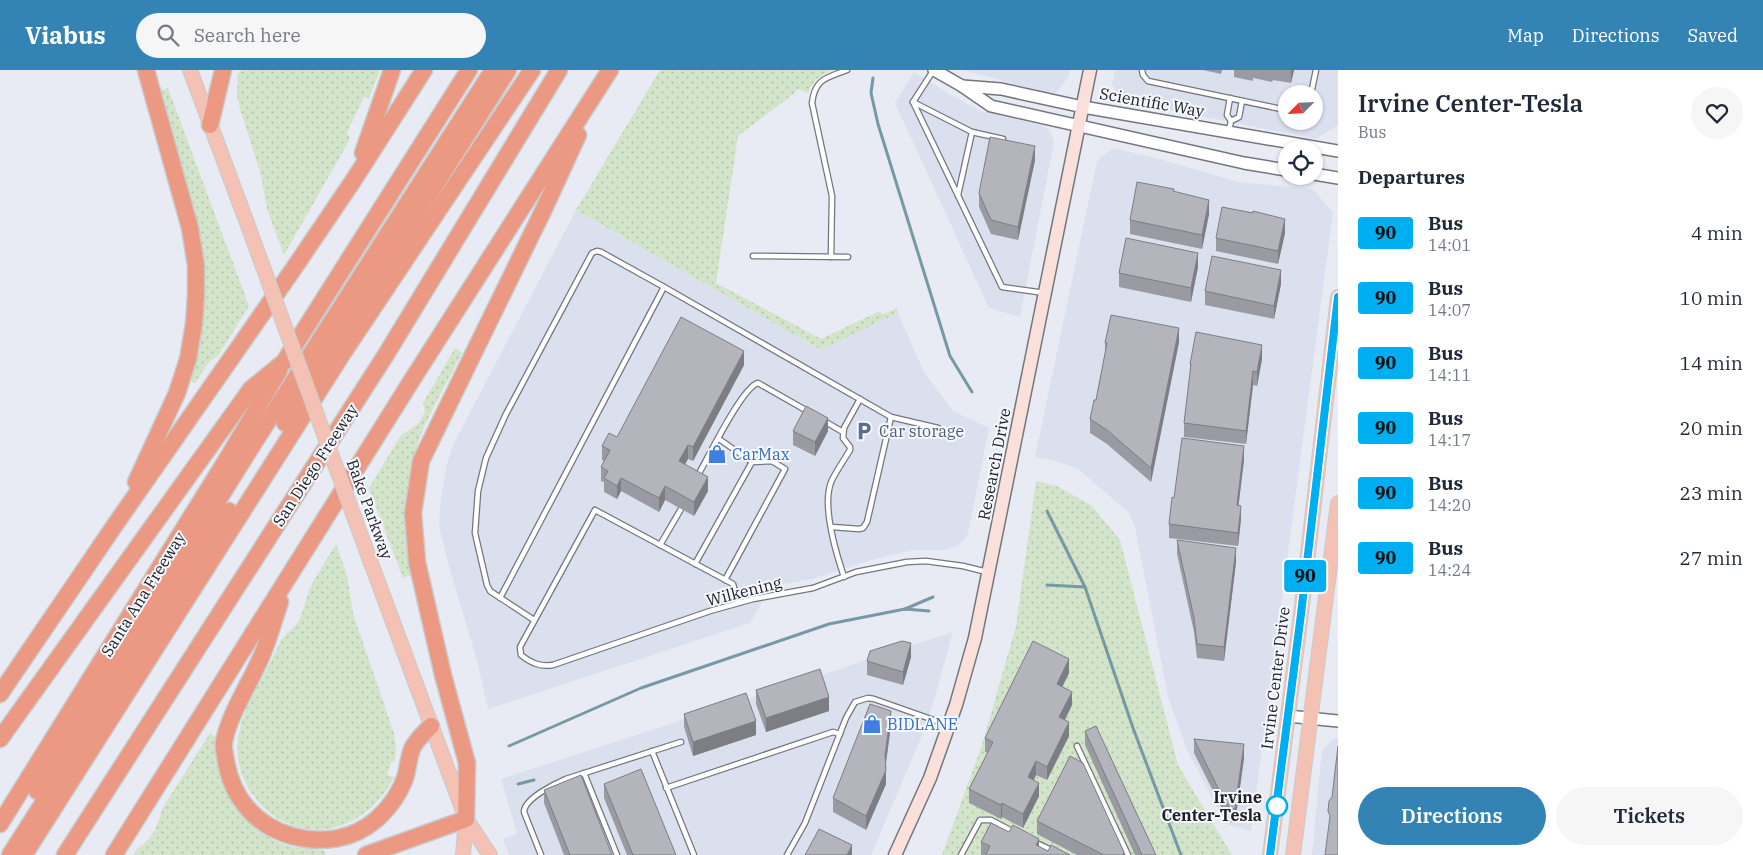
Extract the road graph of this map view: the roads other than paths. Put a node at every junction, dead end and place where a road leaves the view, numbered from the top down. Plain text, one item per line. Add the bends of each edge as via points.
1 (146, 70) edge
2 (190, 70) edge
3 (223, 70) edge
4 (392, 70) edge
5 (424, 70) edge
6 (470, 70) edge
7 (493, 70) edge
8 (508, 70) edge
9 (532, 70) edge
10 (559, 70) edge
11 (847, 70) edge
12 (1090, 70) edge
13 (1142, 70) edge
14 (1316, 70) edge
15 (939, 71) edge
16 (606, 75) edge
17 (1313, 85) edge
18 (962, 86) junction
19 (1230, 98) junction
20 (1242, 100) junction
21 (913, 102) junction
22 (1082, 107) junction
23 (1278, 108) edge
24 (210, 125) junction
25 (1079, 126) junction
26 (1230, 127) junction
27 (972, 132) junction
28 (1008, 141) edge
29 (1338, 150) edge
30 (1278, 169) edge
31 (1323, 176) edge
32 (1338, 178) edge
33 (353, 181) junction
34 (958, 195) junction
35 (753, 256) dead end
36 (831, 257) junction
37 (848, 257) dead end
38 (664, 287) junction
39 (1045, 293) junction
40 (1338, 297) edge
41 (284, 362) junction
42 (860, 400) junction
43 (812, 414) edge
44 (891, 417) junction
45 (820, 419) edge
46 (938, 428) dead end
47 (843, 432) junction
48 (719, 439) junction
49 (752, 462) junction
50 (694, 483) edge
51 (1338, 503) edge
52 (681, 509) dead end
53 (117, 522) junction
54 (832, 527) junction
55 (660, 545) junction
56 (695, 564) junction
57 (198, 572) junction
58 (291, 572) junction
59 (988, 572) junction
60 (844, 577) junction
61 (725, 580) junction
62 (500, 598) junction
63 (738, 603) junction
64 (534, 620) junction
65 (0, 694) edge
66 (1288, 716) junction
67 (1310, 718) junction
68 (1338, 721) edge
69 (949, 725) junction
70 (431, 726) junction
71 (840, 734) junction
72 (0, 738) edge
73 (681, 742) dead end
74 (1077, 746) dead end
75 (652, 752) junction
76 (584, 773) junction
77 (666, 788) junction
78 (466, 819) junction
79 (0, 824) edge
80 (1018, 833) edge
81 (1026, 838) edge
82 (0, 851) edge
83 (898, 854) edge
84 (10, 855) edge
85 (24, 855) edge
86 (65, 855) edge
87 (114, 855) edge
88 (366, 855) edge
89 (463, 855) edge
90 (490, 855) edge
91 (541, 855) edge
92 (617, 855) edge
93 (694, 855) edge
94 (788, 855) edge
95 (961, 855) edge
96 (1062, 855) edge
97 (1128, 855) edge
98 (1270, 855) edge
99 (1293, 855) edge

1 - 53 highway via 190,228 196,265 196,296 188,359 177,393
2 - 24 main road, Bake Parkway
3 - 24 highway
4 - 33 highway
5 - 33 highway
6 - 41 highway
7 - 82 highway via 235,474
8 - 57 highway
9 - 57 highway
10 - 86 highway, San Diego Freeway via 387,353
11 - 36 lane via 821,80 814,89 812,103 832,196
12 - 22 main road, Research Drive
13 - 19 lane via 1148,81
14 - 17 lane
15 - 18 street, Scientific Way
15 - 21 lane
16 - 58 highway
16 - 78 highway via 425,452 416,485 413,513 417,562 467,763
18 - 22 street, Scientific Way via 1001,89
18 - 25 street, Scientific Way via 991,106
19 - 20 lane
19 - 26 lane via 1227,114
20 - 23 lane
20 - 26 lane via 1239,117
21 - 27 lane
21 - 34 lane
22 - 25 main road, Research Drive
22 - 26 street, Scientific Way
24 - 70 main road, Bake Parkway, bridge
25 - 30 street, Scientific Way
25 - 39 main road, Research Drive
26 - 29 street, Scientific Way
27 - 28 lane
27 - 34 lane
31 - 32 street
33 - 53 highway
34 - 39 lane via 1002,287
35 - 36 lane
36 - 37 lane
38 - 42 lane
38 - 62 lane
38 - 62 lane via 601,252 592,253 506,414 486,458 478,491 474,533 487,586
39 - 59 main road, Research Drive
40 - 66 main road, Irvine Center Drive
41 - 72 highway via 251,389
41 - 79 highway, Santa Ana Freeway
42 - 44 lane
42 - 47 lane
43 - 48 lane via 756,384 737,404
44 - 46 lane
44 - 54 lane via 867,522 859,529
45 - 47 lane
47 - 54 lane via 850,447 828,493
48 - 49 lane
48 - 50 lane
49 - 56 lane
49 - 61 lane via 772,461 784,470
51 - 67 main road
52 - 55 lane
53 - 65 highway
54 - 60 lane via 834,547
55 - 56 lane
55 - 64 lane via 595,510
56 - 61 lane
57 - 84 highway
57 - 85 highway
58 - 70 highway via 262,655 224,745 229,775 249,810 264,824 305,839 324,841 360,830 377,819 398,794 406,776 412,747
58 - 87 highway
59 - 60 lane, Wilkening via 944,562 907,562
59 - 69 main road, Research Drive via 975,638
60 - 63 lane, Wilkening via 813,588
61 - 63 lane via 733,584
62 - 64 lane
63 - 64 lane, Wilkening via 542,667 521,655 520,647
66 - 67 street
66 - 98 main road, Irvine Center Drive
67 - 68 street
67 - 99 main road
69 - 71 lane via 868,698 855,702 851,707
69 - 83 main road, Research Drive
70 - 78 main road, Bake Parkway
71 - 77 lane via 833,732
71 - 94 lane via 805,823
73 - 75 lane
74 - 97 lane
75 - 76 lane
75 - 77 lane
76 - 91 lane via 554,784 524,807
76 - 92 lane
77 - 93 lane
78 - 88 highway
78 - 89 main road, Bake Parkway
78 - 90 main road, Bake Parkway
80 - 95 lane via 991,820 980,820
81 - 96 lane

